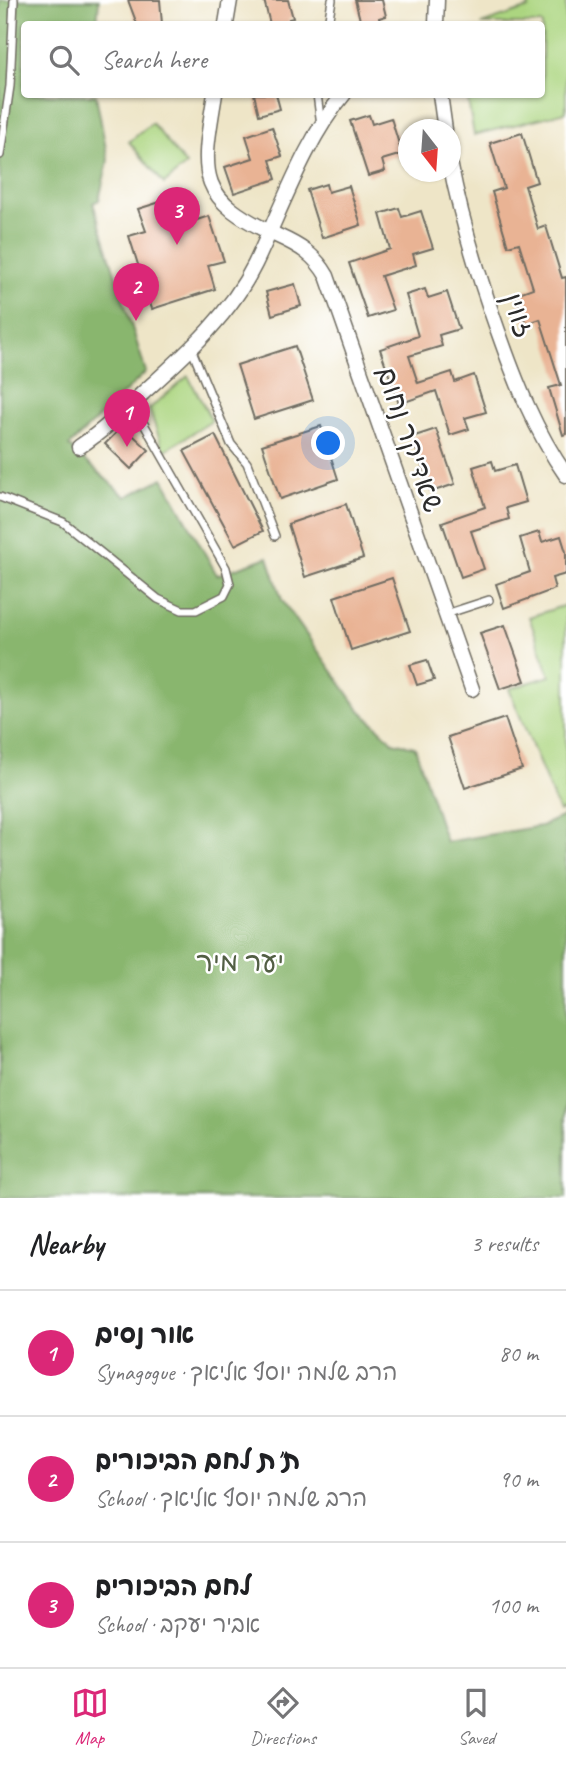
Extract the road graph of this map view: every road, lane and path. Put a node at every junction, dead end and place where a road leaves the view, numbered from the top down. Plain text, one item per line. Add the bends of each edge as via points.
1 (15, 0) edge
2 (230, 0) edge
3 (332, 0) edge
4 (437, 0) edge
5 (226, 21) edge
6 (328, 21) edge
7 (436, 21) edge
8 (214, 98) edge
9 (317, 98) edge
10 (341, 98) edge
11 (441, 98) edge
12 (443, 119) edge
13 (321, 127) junction
14 (0, 155) edge
15 (455, 182) edge
16 (269, 232) junction
17 (191, 348) junction
18 (132, 403) junction
19 (79, 447) dead end
20 (566, 475) edge
21 (0, 497) edge
22 (275, 536) dead end
23 (489, 600) dead end
24 (445, 614) junction
25 (472, 689) dead end

1 - 14 lane
2 - 5 street
3 - 6 lane
4 - 7 street
8 - 16 street, שאדיקר נחום via 206,146 210,182 228,208
9 - 13 lane
10 - 13 street
11 - 12 street
13 - 16 street
15 - 20 street, זווין via 471,253 507,356 537,428
16 - 17 street via 245,283
16 - 24 street, שאדיקר נחום via 312,255 327,276
17 - 18 street
17 - 22 lane via 231,444 247,463
18 - 19 street
18 - 21 lane via 226,568 230,584 224,596 196,610 182,610 158,599 64,522
23 - 24 lane
24 - 25 street, שאדיקר נחום

